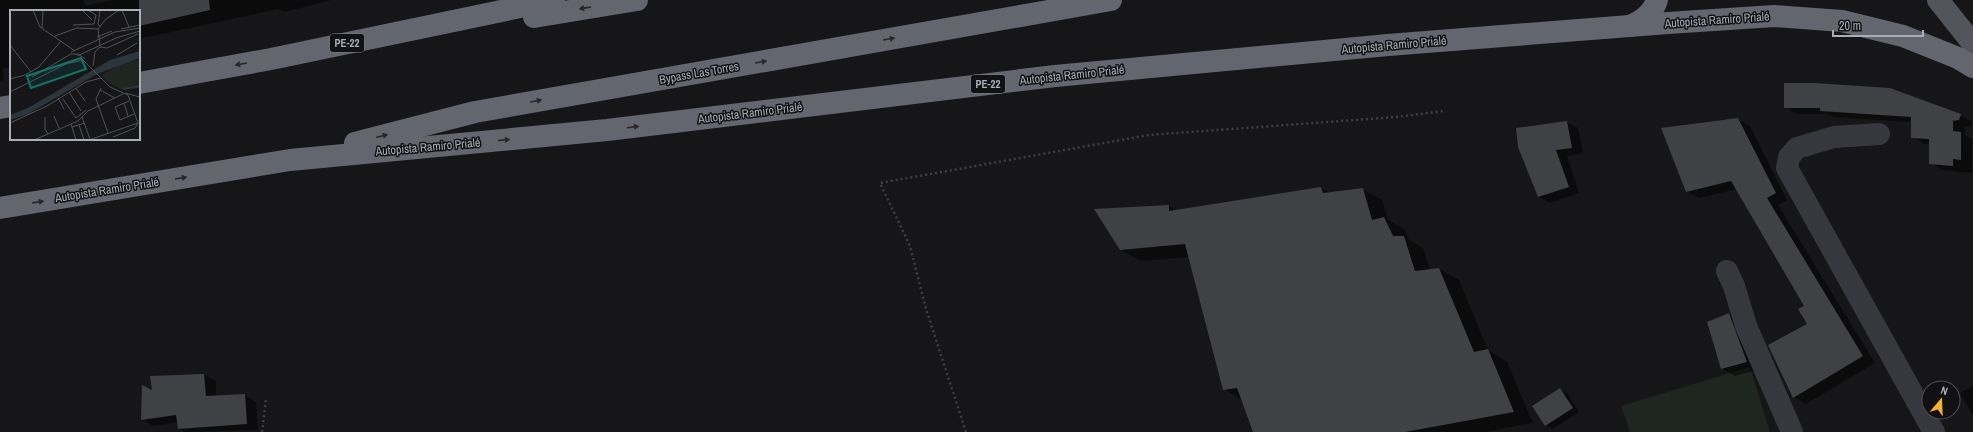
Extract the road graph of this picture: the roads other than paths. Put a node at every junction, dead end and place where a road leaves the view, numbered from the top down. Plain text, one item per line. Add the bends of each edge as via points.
1 (554, 0) edge
2 (637, 0) edge
3 (1110, 0) edge
4 (1657, 0) edge
5 (1938, 0) edge
6 (1630, 26) junction
7 (1973, 44) edge
8 (271, 59) junction
9 (1973, 67) edge
10 (140, 83) edge
11 (10, 106) edge
12 (0, 108) edge
13 (1879, 134) dead end
14 (290, 160) junction
15 (0, 208) edge
16 (1727, 271) dead end
17 (1792, 432) edge
18 (1934, 432) edge

1 - 8 highway, PE-22
2 -> 8 highway
14 -> 3 highway, Bypass Las Torres via 475,112
4 - 6 highway via 1649,15
5 - 7 main road
6 - 9 highway, Autopista Ramiro Prialé / PE-22 via 1774,16 1842,21 1903,36 1958,58
14 -> 6 highway, Autopista Ramiro Prialé / PE-22 via 607,130 1063,75
8 -> 10 highway, PE-22
11 - 12 highway
13 - 18 lane via 1834,137 1797,148 1786,168
15 -> 14 highway, Autopista Ramiro Prialé / PE-22
16 - 17 lane via 1746,326

